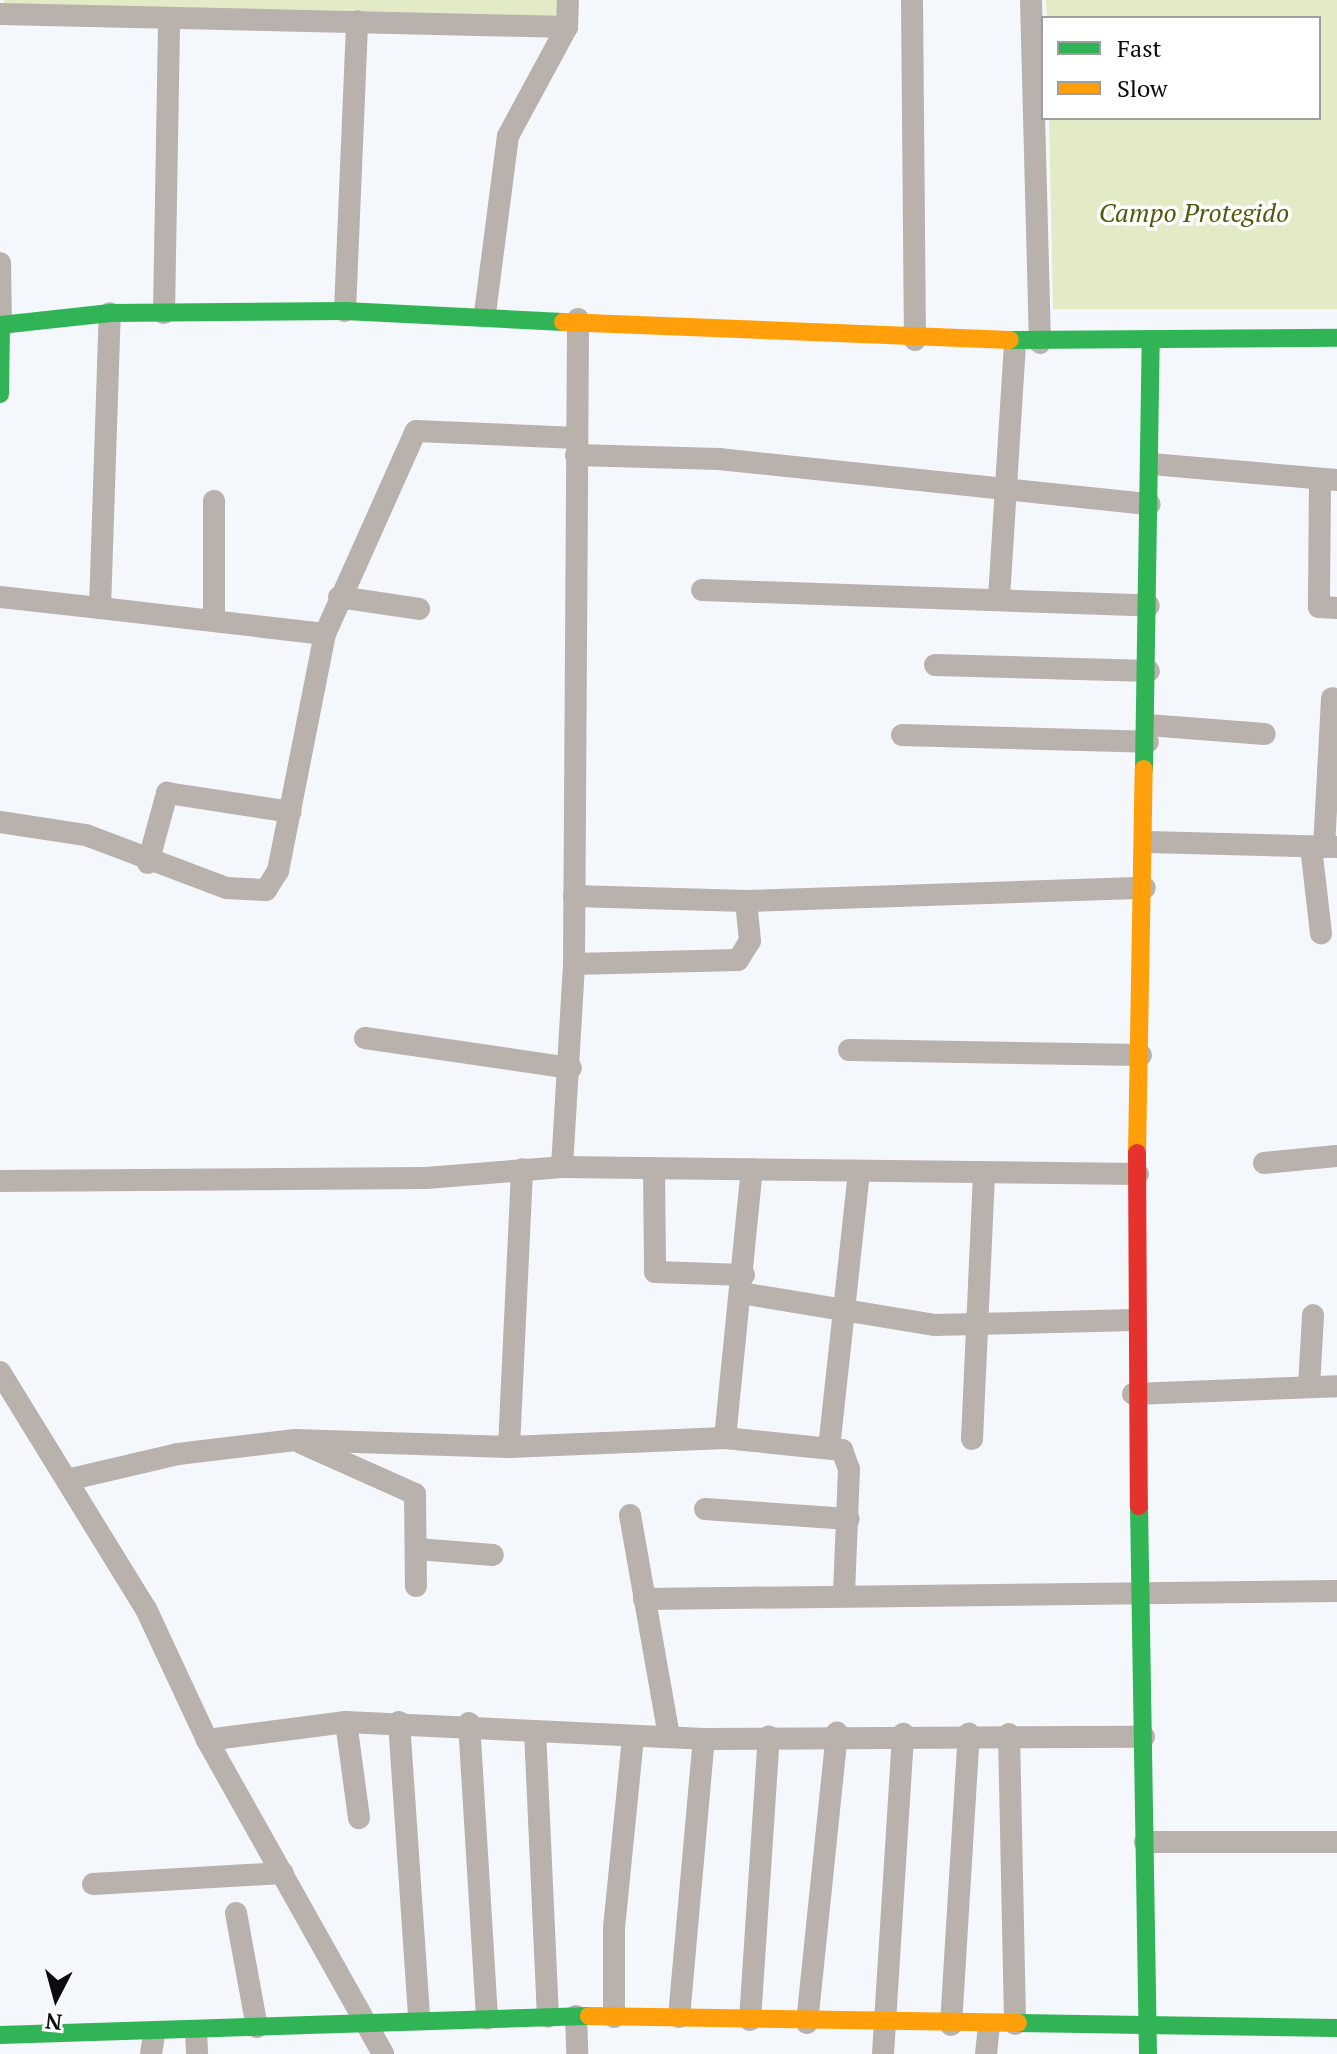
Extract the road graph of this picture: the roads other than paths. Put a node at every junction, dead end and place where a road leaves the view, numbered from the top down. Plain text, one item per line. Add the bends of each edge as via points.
1 (568, 0) edge
2 (912, 0) edge
3 (1031, 0) edge
4 (0, 14) edge
5 (169, 19) junction
6 (357, 21) junction
7 (567, 27) junction
8 (0, 263) edge
9 (345, 311) junction
10 (110, 313) junction
11 (164, 313) junction
12 (485, 313) junction
13 (578, 319) junction
14 (0, 325) edge
15 (1337, 338) edge
16 (1151, 339) junction
17 (915, 340) junction
18 (1015, 343) junction
19 (1040, 343) junction
20 (0, 394) edge
21 (576, 446) junction
22 (1151, 464) junction
23 (1329, 480) edge
24 (1009, 493) junction
25 (214, 501) dead end
26 (1150, 504) junction
27 (702, 590) dead end
28 (0, 597) edge
29 (339, 597) junction
30 (999, 598) junction
31 (1149, 606) junction
32 (100, 608) junction
33 (1337, 608) edge
34 (419, 609) dead end
35 (214, 621) junction
36 (325, 634) junction
37 (935, 665) dead end
38 (1149, 671) junction
39 (1332, 698) dead end
40 (1148, 734) junction
41 (1265, 734) dead end
42 (902, 735) dead end
43 (291, 812) junction
44 (0, 822) edge
45 (1148, 842) junction
46 (1324, 847) edge
47 (148, 863) junction
48 (1145, 888) junction
49 (574, 896) junction
50 (746, 901) junction
51 (1321, 933) dead end
52 (574, 964) junction
53 (365, 1038) dead end
54 (849, 1050) dead end
55 (1141, 1055) junction
56 (571, 1068) junction
57 (1337, 1156) edge
58 (1264, 1163) dead end
59 (562, 1167) junction
60 (654, 1168) junction
61 (522, 1169) junction
62 (752, 1169) junction
63 (859, 1173) junction
64 (1138, 1174) junction
65 (984, 1175) junction
66 (0, 1181) edge
67 (743, 1284) junction
68 (844, 1305) junction
69 (1313, 1315) dead end
70 (1135, 1320) junction
71 (977, 1324) junction
72 (0, 1372) edge
73 (1337, 1386) edge
74 (1309, 1387) junction
75 (1133, 1394) junction
76 (725, 1438) junction
77 (972, 1439) dead end
78 (295, 1440) junction
79 (509, 1447) junction
80 (829, 1448) junction
81 (67, 1480) junction
82 (705, 1509) dead end
83 (630, 1515) dead end
84 (849, 1519) junction
85 (417, 1549) junction
86 (493, 1555) dead end
87 (416, 1586) dead end
88 (1143, 1589) junction
89 (1337, 1591) edge
90 (844, 1595) junction
91 (644, 1599) junction
92 (346, 1722) junction
93 (399, 1722) junction
94 (469, 1723) junction
95 (535, 1731) junction
96 (837, 1733) junction
97 (903, 1734) junction
98 (969, 1734) junction
99 (1009, 1734) junction
100 (633, 1736) junction
101 (669, 1736) junction
102 (769, 1737) junction
103 (1144, 1737) junction
104 (704, 1739) junction
105 (207, 1740) junction
106 (359, 1818) dead end
107 (1145, 1842) junction
108 (1337, 1842) edge
109 (283, 1873) junction
110 (93, 1884) dead end
111 (236, 1913) dead end
112 (576, 2016) junction
113 (419, 2017) junction
114 (548, 2017) junction
115 (614, 2017) junction
116 (679, 2017) junction
117 (487, 2018) junction
118 (363, 2020) junction
119 (750, 2020) junction
120 (807, 2023) junction
121 (887, 2024) junction
122 (1015, 2024) junction
123 (1148, 2024) junction
124 (951, 2025) junction
125 (989, 2025) junction
126 (257, 2027) junction
127 (1337, 2028) edge
128 (0, 2035) edge
129 (196, 2043) edge
130 (153, 2044) edge
131 (383, 2054) edge
132 (577, 2054) edge
133 (883, 2054) edge
134 (986, 2054) edge
135 (1148, 2054) edge

1 - 7 street
2 - 17 street
3 - 19 street
4 - 5 street
5 - 6 street
5 - 11 street
6 - 7 street
6 - 9 street
7 - 12 street via 508,136
8 - 14 street
9 - 11 street
9 - 12 street
10 - 11 street
10 - 14 street
10 - 32 street
12 - 13 street
13 - 17 street
13 - 21 street
14 - 20 street
15 - 16 street
16 - 19 street
16 - 22 street
17 - 18 street
18 - 19 street
18 - 24 street
21 - 24 street
21 - 29 street via 416,431
21 - 49 street
22 - 23 street
22 - 26 street
23 - 33 street via 1319,607
24 - 26 street
24 - 30 street
25 - 35 street
26 - 31 street
27 - 30 street
28 - 32 street
29 - 34 street
29 - 36 street
30 - 31 street
31 - 38 street
32 - 35 street
35 - 36 street
36 - 43 street
37 - 38 street
38 - 40 street
39 - 46 street
40 - 41 street
40 - 42 street
40 - 45 street
43 - 47 street via 167,793
43 - 47 street via 266,890 242,892
44 - 47 street via 86,835
45 - 46 street
45 - 48 street
46 - 51 street
48 - 50 street
48 - 55 street
49 - 50 street
49 - 52 street
50 - 52 street via 750,941 738,960
52 - 56 street
53 - 56 street
54 - 55 street
55 - 64 street
56 - 59 street
57 - 58 street
59 - 60 street
59 - 61 street
60 - 62 street
60 - 67 street via 655,1272
61 - 66 street via 426,1178
61 - 79 street
62 - 63 street
62 - 67 street
63 - 65 street
63 - 68 street
64 - 65 street
64 - 70 street
65 - 71 street
67 - 68 street
67 - 76 street
68 - 71 street via 905,1322
68 - 80 street
69 - 74 street
70 - 71 street
70 - 75 street
71 - 77 street
72 - 81 street
73 - 74 street
74 - 75 street
75 - 88 street
76 - 79 street
76 - 80 street
78 - 79 street
78 - 81 street via 178,1454
78 - 85 street via 364,1475 409,1487
80 - 84 street via 849,1452
81 - 105 street via 146,1609
82 - 84 street
83 - 91 street
84 - 90 street
85 - 86 street
85 - 87 street
88 - 89 street
88 - 90 street
88 - 103 street
90 - 91 street
91 - 101 street
92 - 93 street
92 - 105 street
92 - 106 street
93 - 94 street
93 - 113 street
94 - 95 street
94 - 117 street
95 - 100 street
95 - 114 street
96 - 97 street
96 - 102 street
96 - 120 street
97 - 98 street
97 - 121 street
98 - 99 street
98 - 124 street
99 - 103 street
99 - 122 street
100 - 101 street
100 - 115 street via 614,1928
101 - 104 street
102 - 104 street
102 - 119 street
103 - 107 street
104 - 116 street
105 - 109 street
107 - 108 street
107 - 123 street
109 - 110 street
109 - 118 street
111 - 126 street
112 - 114 street
112 - 115 street
112 - 132 street
113 - 117 street
113 - 118 street
114 - 117 street
115 - 116 street
116 - 119 street
118 - 126 street
118 - 131 street
119 - 120 street
120 - 121 street
121 - 124 street
121 - 133 street
122 - 123 street
122 - 125 street
123 - 127 street
123 - 135 street
124 - 125 street
125 - 134 street
126 - 129 street
128 - 130 street
129 - 130 street

